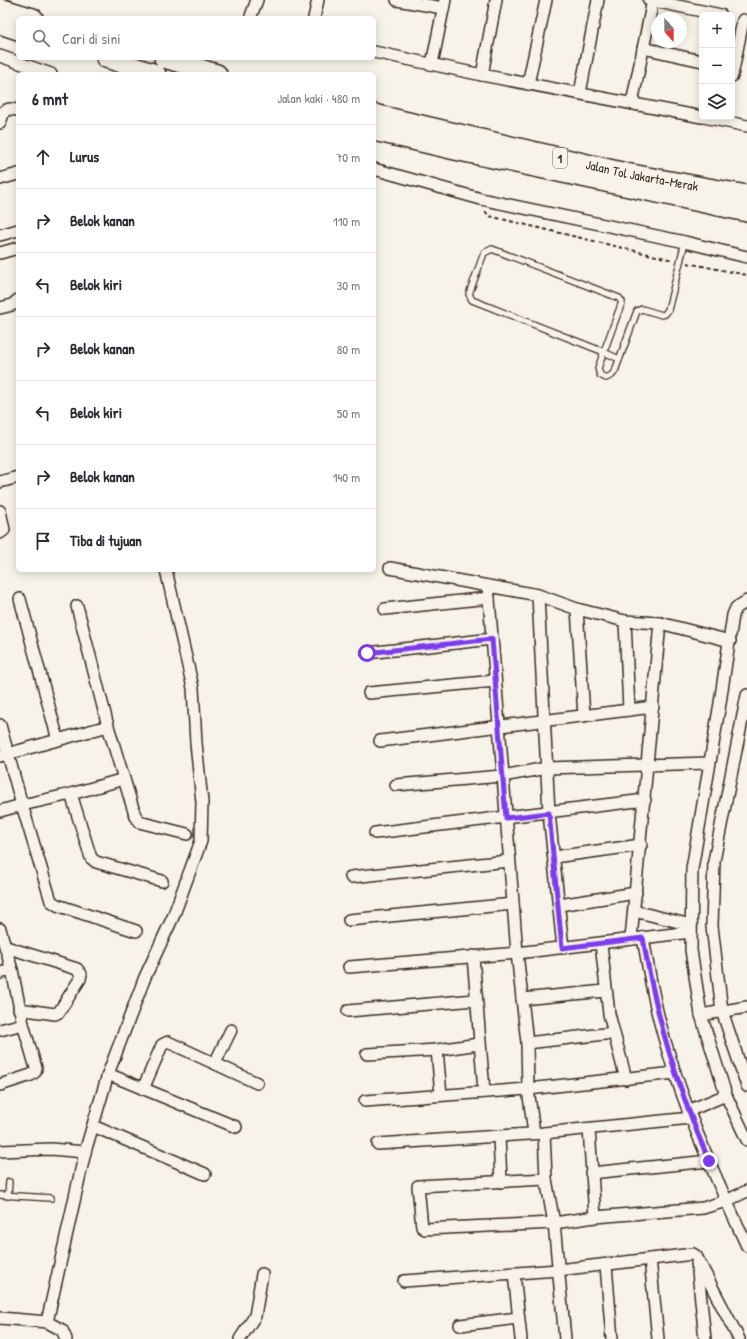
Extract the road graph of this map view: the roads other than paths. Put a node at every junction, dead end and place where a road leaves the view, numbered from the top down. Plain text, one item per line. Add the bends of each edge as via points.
1 (257, 0) edge
2 (318, 0) edge
3 (397, 0) edge
4 (496, 0) edge
5 (546, 0) edge
6 (598, 0) edge
7 (651, 0) edge
8 (444, 4) edge
9 (0, 8) edge
10 (707, 12) edge
11 (26, 16) edge
12 (251, 16) dead end
13 (314, 16) edge
14 (741, 19) edge
15 (0, 24) edge
16 (16, 29) edge
17 (642, 48) junction
18 (376, 52) edge
19 (735, 54) edge
20 (0, 56) edge
21 (112, 60) edge
22 (171, 60) edge
23 (699, 60) edge
24 (432, 64) junction
25 (41, 72) edge
26 (150, 72) edge
27 (210, 72) edge
28 (482, 75) junction
29 (528, 84) junction
30 (580, 93) junction
31 (632, 103) junction
32 (16, 110) edge
33 (376, 114) edge
34 (699, 116) edge
35 (727, 120) edge
36 (0, 123) edge
37 (747, 126) edge
38 (376, 131) edge
39 (376, 170) edge
40 (16, 175) edge
41 (0, 180) edge
42 (747, 195) edge
43 (747, 212) edge
44 (16, 231) edge
45 (0, 235) edge
46 (685, 242) junction
47 (16, 249) edge
48 (0, 253) edge
49 (747, 257) edge
50 (16, 302) edge
51 (0, 308) edge
52 (604, 352) junction
53 (619, 359) junction
54 (16, 478) edge
55 (0, 482) edge
56 (0, 511) edge
57 (0, 533) edge
58 (390, 568) dead end
59 (166, 572) edge
60 (488, 586) junction
61 (538, 595) junction
62 (489, 598) junction
63 (20, 599) dead end
64 (743, 604) edge
65 (77, 606) dead end
66 (385, 609) dead end
67 (577, 609) junction
68 (625, 621) junction
69 (660, 623) junction
70 (492, 639) junction
71 (730, 641) junction
72 (367, 653) dead end
73 (495, 681) junction
74 (369, 693) dead end
75 (747, 695) edge
76 (653, 707) junction
77 (629, 710) junction
78 (584, 716) junction
79 (0, 725) edge
80 (108, 726) junction
81 (58, 740) junction
82 (380, 741) dead end
83 (4, 755) edge
84 (709, 763) junction
85 (648, 764) junction
86 (547, 768) junction
87 (502, 776) junction
88 (124, 780) junction
89 (396, 785) dead end
90 (71, 794) junction
91 (645, 800) junction
92 (22, 806) junction
93 (0, 811) edge
94 (549, 813) junction
95 (506, 818) junction
96 (375, 833) dead end
97 (187, 834) dead end
98 (640, 845) junction
99 (554, 857) junction
100 (509, 861) junction
101 (352, 877) dead end
102 (162, 881) dead end
103 (636, 893) junction
104 (512, 904) junction
105 (559, 905) junction
106 (634, 911) junction
107 (349, 920) dead end
108 (691, 928) junction
109 (0, 929) edge
110 (136, 931) dead end
111 (643, 938) junction
112 (632, 939) junction
113 (601, 944) junction
114 (6, 947) junction
115 (562, 948) junction
116 (517, 953) junction
117 (473, 956) junction
118 (349, 967) dead end
119 (12, 970) junction
120 (0, 973) edge
121 (605, 991) junction
122 (522, 999) junction
123 (475, 1000) junction
124 (747, 1006) edge
125 (19, 1009) junction
126 (348, 1011) dead end
127 (720, 1011) junction
128 (703, 1014) junction
129 (23, 1024) junction
130 (0, 1030) edge
131 (231, 1030) dead end
132 (614, 1033) junction
133 (527, 1043) junction
134 (479, 1044) junction
135 (437, 1050) junction
136 (367, 1054) dead end
137 (215, 1063) junction
138 (675, 1073) junction
139 (108, 1074) junction
140 (626, 1079) junction
141 (257, 1083) dead end
142 (0, 1085) edge
143 (747, 1086) edge
144 (143, 1089) junction
145 (528, 1089) junction
146 (484, 1091) junction
147 (441, 1094) junction
148 (726, 1095) junction
149 (365, 1101) dead end
150 (689, 1115) junction
151 (93, 1126) junction
152 (236, 1127) dead end
153 (589, 1129) junction
154 (539, 1133) junction
155 (499, 1136) junction
156 (747, 1140) edge
157 (378, 1144) dead end
158 (0, 1151) edge
159 (85, 1152) junction
160 (709, 1161) junction
161 (591, 1173) junction
162 (205, 1174) dead end
163 (546, 1179) junction
164 (9, 1182) dead end
165 (501, 1182) junction
166 (747, 1191) edge
167 (0, 1195) edge
168 (8, 1196) junction
169 (51, 1198) dead end
170 (726, 1201) junction
171 (594, 1217) junction
172 (554, 1223) junction
173 (747, 1246) edge
174 (697, 1258) junction
175 (650, 1259) junction
176 (606, 1265) junction
177 (558, 1270) junction
178 (514, 1272) junction
179 (262, 1274) dead end
180 (404, 1281) dead end
181 (0, 1318) edge
182 (518, 1318) junction
183 (47, 1322) junction
184 (460, 1325) dead end
185 (66, 1339) edge
186 (240, 1339) edge
187 (520, 1339) edge
188 (565, 1339) edge
189 (612, 1339) edge
190 (658, 1339) edge
191 (705, 1339) edge
192 (740, 1339) edge

1 - 12 street
2 - 13 street
3 - 8 street
4 - 28 street
5 - 29 street
6 - 30 street
7 - 10 street
7 - 17 street
8 - 24 street
9 - 11 highway
14 - 19 street
15 - 16 highway
17 - 23 street
17 - 31 street
18 - 24 street
20 - 25 street
21 - 26 highway
22 - 27 highway
24 - 28 street
28 - 29 street
29 - 30 street
30 - 31 street
31 - 34 street
32 - 36 street via 4,111
33 - 42 highway, Jalan Tol Jakarta–Merak / 1 via 626,173
35 - 37 street
38 - 43 highway, Jalan Tol Jakarta–Merak / 1
39 - 46 street via 480,199
40 - 41 street
44 - 45 street
46 - 49 street
46 - 53 lane via 669,308 665,314 642,309 637,311
47 - 48 street
50 - 51 street
52 - 52 lane via 472,300 469,294 484,254 492,249 619,298 622,302
52 - 53 lane
52 - 53 lane via 598,370 603,377 614,374
54 - 55 street
56 - 57 street via 4,527
58 - 60 street
59 - 139 street via 193,688 202,802 201,841 176,910 145,977
60 - 61 street
60 - 62 street
61 - 67 street
61 - 86 street
62 - 66 street
62 - 70 street
63 - 81 street
64 - 71 street via 732,614
65 - 80 street
67 - 68 street
67 - 78 street
68 - 69 street
68 - 77 street
69 - 71 street
69 - 76 street
70 - 72 street
70 - 73 street
71 - 84 street
73 - 74 street
73 - 87 street
75 - 127 street via 714,861 712,926
76 - 77 street
76 - 85 street
77 - 78 street
78 - 82 street
79 - 83 street
80 - 81 street
80 - 88 street
81 - 83 street
83 - 92 street
84 - 85 street
84 - 108 street via 692,869
85 - 86 street
85 - 91 street
86 - 87 street
86 - 94 street
87 - 89 street
87 - 95 street
88 - 90 street
88 - 97 street via 139,822
90 - 92 street
90 - 102 street via 91,858 96,862
91 - 94 street
91 - 98 street
92 - 93 street
92 - 110 street via 51,901
94 - 95 street
94 - 99 street
95 - 96 street
95 - 100 street
98 - 99 street
98 - 103 street
99 - 105 street
100 - 101 street
100 - 104 street
103 - 105 street
103 - 106 street
104 - 107 street
104 - 116 street
105 - 115 street
106 - 108 street
106 - 112 street
108 - 111 street
108 - 128 street via 693,968
109 - 114 street
111 - 112 street
111 - 138 street via 651,987
112 - 113 street
113 - 115 street
113 - 121 street
114 - 119 street
114 - 125 street via 77,969 81,974 59,1012 55,1014
115 - 116 street
116 - 117 street
116 - 122 street
117 - 118 street
117 - 123 street
119 - 120 street
119 - 125 street
121 - 122 street
121 - 132 street
122 - 133 street
123 - 126 street
123 - 134 street
124 - 127 street
125 - 129 street
127 - 128 street
127 - 143 street
128 - 148 street
129 - 130 street
129 - 142 street via 35,1072
131 - 137 street
132 - 133 street
132 - 140 street
133 - 145 street
134 - 135 street
134 - 146 street
135 - 136 street
135 - 147 street
137 - 141 street
137 - 144 street via 171,1043 165,1043
138 - 140 street
138 - 150 street
139 - 144 street
139 - 151 street
140 - 145 street
144 - 152 street
145 - 146 street
145 - 154 street
146 - 147 street
147 - 149 street
148 - 150 street
148 - 156 street
150 - 153 street
150 - 160 street
151 - 159 street
151 - 162 street
153 - 154 street
153 - 161 street
154 - 155 street
154 - 163 street
155 - 157 street
155 - 165 street
158 - 159 street via 51,1149
159 - 183 street
160 - 161 street
160 - 170 street
161 - 171 street
163 - 165 street
163 - 172 street
164 - 168 lane
165 - 172 street via 418,1186 423,1228
166 - 170 street
167 - 168 lane
168 - 169 lane
170 - 171 street via 704,1208
170 - 173 street
171 - 172 street
172 - 177 street
174 - 175 street via 692,1254
174 - 191 street
174 - 192 street
175 - 176 street
175 - 190 street
176 - 177 street
176 - 189 street
177 - 178 street
177 - 188 street
178 - 180 street
178 - 182 street
179 - 186 street via 255,1316
181 - 183 street
182 - 184 street
182 - 187 street
183 - 185 street via 62,1330

